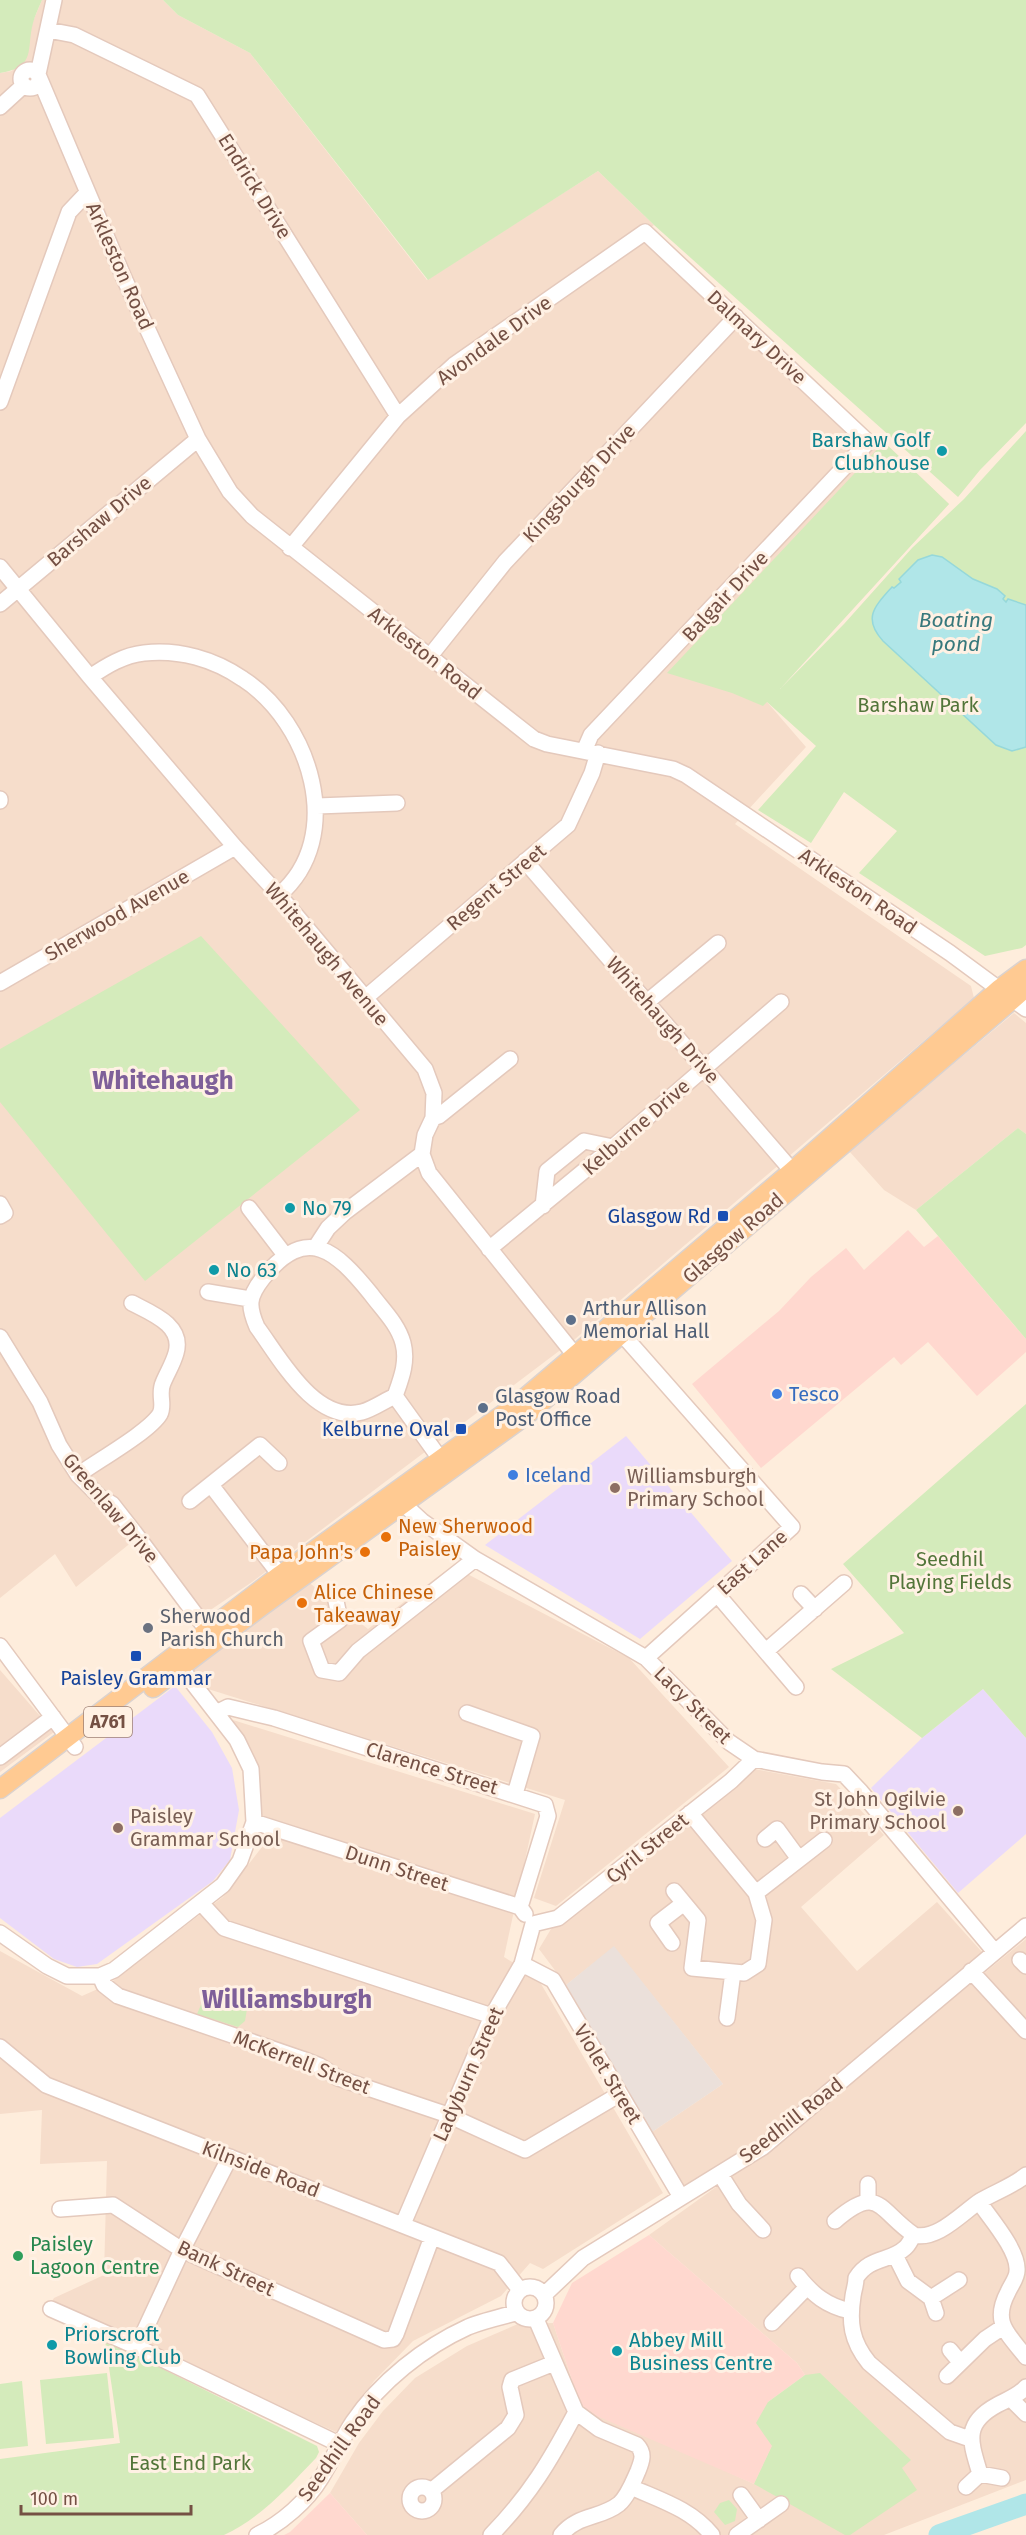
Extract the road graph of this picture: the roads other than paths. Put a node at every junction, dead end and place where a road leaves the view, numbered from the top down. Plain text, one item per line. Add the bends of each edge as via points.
1 (54, 0) edge
2 (48, 30) junction
3 (32, 79) junction
4 (0, 107) edge
5 (87, 193) junction
6 (645, 232) joint
7 (736, 317) junction
8 (0, 402) edge
9 (398, 416) junction
10 (198, 439) junction
11 (868, 442) joint
12 (290, 548) junction
13 (0, 567) edge
14 (18, 588) junction
15 (0, 604) edge
16 (430, 656) junction
17 (90, 676) junction
18 (591, 752) junction
19 (397, 803) dead end
20 (317, 806) junction
21 (235, 847) junction
22 (525, 861) junction
23 (279, 895) junction
24 (718, 943) dead end
25 (1026, 969) edge
26 (0, 983) edge
27 (1016, 996) edge
28 (364, 999) junction
29 (647, 1002) junction
30 (781, 1002) dead end
31 (510, 1059) dead end
32 (704, 1067) junction
33 (433, 1118) junction
34 (613, 1147) junction
35 (422, 1154) junction
36 (796, 1176) junction
37 (0, 1204) edge
38 (543, 1206) junction
39 (249, 1208) dead end
40 (0, 1216) edge
41 (315, 1248) junction
42 (489, 1250) junction
43 (285, 1256) junction
44 (208, 1292) dead end
45 (250, 1299) junction
46 (132, 1303) dead end
47 (618, 1329) junction
48 (0, 1337) edge
49 (579, 1361) junction
50 (395, 1396) junction
51 (279, 1463) dead end
52 (445, 1465) junction
53 (78, 1475) junction
54 (211, 1485) junction
55 (397, 1498) junction
56 (189, 1501) dead end
57 (475, 1559) junction
58 (280, 1575) junction
59 (844, 1583) dead end
60 (717, 1594) junction
61 (801, 1594) dead end
62 (336, 1601) dead end
63 (814, 1609) junction
64 (211, 1635) junction
65 (0, 1646) edge
66 (766, 1651) junction
67 (646, 1658) junction
68 (177, 1662) junction
69 (796, 1687) dead end
70 (216, 1713) junction
71 (467, 1713) dead end
72 (53, 1717) junction
73 (72, 1742) junction
74 (0, 1757) edge
75 (754, 1758) junction
76 (0, 1789) edge
77 (515, 1794) junction
78 (0, 1803) edge
79 (690, 1813) junction
80 (254, 1822) junction
81 (765, 1839) dead end
82 (824, 1840) dead end
83 (800, 1859) junction
84 (674, 1891) dead end
85 (756, 1893) junction
86 (684, 1903) junction
87 (202, 1904) junction
88 (520, 1907) junction
89 (533, 1924) junction
90 (1026, 1926) edge
91 (0, 1933) edge
92 (672, 1942) dead end
93 (995, 1952) junction
94 (522, 1964) junction
95 (971, 1971) junction
96 (733, 1972) junction
97 (100, 1976) junction
98 (492, 2016) junction
99 (727, 2018) dead end
100 (1026, 2031) edge
101 (0, 2047) edge
102 (620, 2094) junction
103 (448, 2115) junction
104 (230, 2157) junction
105 (720, 2174) junction
106 (1026, 2175) edge
107 (868, 2184) dead end
108 (681, 2197) junction
109 (868, 2201) junction
110 (979, 2202) junction
111 (60, 2209) dead end
112 (835, 2221) dead end
113 (403, 2224) junction
114 (763, 2229) dead end
115 (914, 2235) junction
116 (432, 2237) junction
117 (182, 2250) junction
118 (895, 2255) junction
119 (1022, 2270) edge
120 (959, 2280) dead end
121 (520, 2290) junction
122 (544, 2295) junction
123 (931, 2298) junction
124 (51, 2309) dead end
125 (850, 2311) junction
126 (516, 2313) junction
127 (936, 2313) dead end
128 (536, 2319) junction
129 (772, 2324) dead end
130 (1003, 2328) junction
131 (137, 2347) junction
132 (1026, 2357) edge
133 (554, 2363) junction
134 (947, 2376) dead end
135 (1026, 2387) edge
136 (1011, 2398) junction
137 (576, 2412) junction
138 (1026, 2414) edge
139 (970, 2439) junction
140 (339, 2444) junction
141 (980, 2474) junction
142 (1002, 2478) dead end
143 (631, 2487) junction
144 (966, 2487) dead end
145 (431, 2491) dead end
146 (741, 2495) dead end
147 (781, 2504) dead end
148 (759, 2520) junction
149 (257, 2535) edge
150 (491, 2535) edge
151 (561, 2535) edge
152 (712, 2535) edge
153 (737, 2535) edge

1 - 2 street, Arkleston Road
2 - 3 street, Arkleston Road
2 - 9 street, Endrick Drive via 74,36 198,95
3 - 4 street
3 - 5 street, Arkleston Road via 47,92
5 - 8 street via 69,212
5 - 10 street, Arkleston Road
6 - 7 street, Dalmary Drive
6 - 9 street, Avondale Drive via 454,365
7 - 11 street, Dalmary Drive
7 - 16 street, Kingsburgh Drive via 505,562
9 - 12 street, Avondale Drive
10 - 12 street, Arkleston Road via 230,492
10 - 14 street, Barshaw Drive
11 - 18 street, Balgair Drive via 591,735
12 - 16 street, Arkleston Road
13 - 14 street, Whitehaugh Avenue
14 - 15 street, Barshaw Drive
14 - 17 street, Whitehaugh Avenue
16 - 18 street, Arkleston Road via 534,739
17 - 20 street via 114,662 159,652 202,659 244,679 286,722 305,757
17 - 21 street, Whitehaugh Avenue
18 - 22 street, Regent Street via 592,773 568,825
18 - 27 street, Arkleston Road via 673,769 699,782
19 - 20 street
20 - 23 street via 308,853 294,880
21 - 23 street, Whitehaugh Avenue
21 - 26 street, Sherwood Avenue
22 - 28 street, Regent Street
22 - 29 street, Whitehaugh Drive
23 - 28 street, Whitehaugh Avenue
24 - 29 street
25 - 27 main road, Glasgow Road / A761
27 - 36 main road, Glasgow Road / A761
28 - 33 street, Whitehaugh Avenue via 425,1069 434,1093
29 - 32 street, Whitehaugh Drive
30 - 32 street, Kelburne Drive
31 - 33 street
32 - 34 street, Kelburne Drive
32 - 36 street, Whitehaugh Drive
33 - 35 street, Whitehaugh Avenue
34 - 38 street, Kelburne Drive
34 - 38 street via 584,1141 546,1170
35 - 41 street via 345,1212
35 - 42 street via 429,1173
36 - 47 main road, Glasgow Road / A761
37 - 40 street via 5,1212
38 - 42 street, Kelburne Drive
39 - 43 street
41 - 43 street
41 - 50 street via 333,1254 349,1267 393,1322 404,1343 404,1370
42 - 49 street
43 - 45 street
44 - 45 street
45 - 50 street via 257,1328 310,1397 340,1412 361,1413
46 - 53 street via 166,1322 177,1341 177,1352 161,1386 163,1407 153,1423
47 - 49 main road, Glasgow Road / A761
47 - 60 street, East Lane via 792,1527
48 - 53 street, Greenlaw Drive
49 - 52 main road, Glasgow Road / A761 via 529,1413
50 - 52 street
51 - 54 street via 260,1446
52 - 55 main road, Glasgow Road / A761
53 - 64 street, Greenlaw Drive via 112,1504
54 - 56 street
54 - 58 street
55 - 57 street, Lacy Street
55 - 58 main road, Glasgow Road / A761
55 - 64 main road, Glasgow Road / A761
57 - 62 street via 358,1651 339,1673 322,1670 312,1641 340,1620
57 - 67 street, Lacy Street
58 - 64 main road, Glasgow Road / A761
59 - 63 street
60 - 66 street
60 - 67 street, East Lane
61 - 63 street
63 - 66 street
64 - 68 main road, Glasgow Road / A761
65 - 72 street
66 - 69 street
67 - 75 street, Lacy Street via 729,1742
68 - 70 street
68 - 73 main road, Glasgow Road / A761
70 - 77 street, Clarence Street via 228,1707 274,1718
70 - 80 street via 237,1740 251,1769
71 - 77 street via 532,1736
72 - 73 street
72 - 74 street
73 - 76 main road, Glasgow Road / A761
73 - 78 main road, Glasgow Road / A761
75 - 79 street, Cyril Street via 732,1781
75 - 93 street, Lacy Street via 844,1774
77 - 88 street, Clarence Street via 545,1805 548,1816
79 - 85 street
79 - 89 street, Cyril Street via 558,1918
80 - 87 street via 240,1861 223,1885
80 - 88 street, Dunn Street
81 - 83 street via 777,1829
82 - 83 street
83 - 85 street
84 - 86 street
85 - 96 street via 764,1920 758,1964 744,1973
86 - 92 street via 658,1923
86 - 96 street via 698,1920 692,1968
87 - 97 street via 114,1970
87 - 98 street via 224,1928
88 - 89 street
89 - 94 street, Ladyburn Street
90 - 93 street, Seedhill Road
91 - 97 street via 67,1976
93 - 95 street, Seedhill Road
94 - 98 street, Ladyburn Street
94 - 102 street, Violet Street via 553,1980
95 - 100 street
95 - 105 street, Seedhill Road via 763,2147
96 - 99 street
97 - 103 street, McKerrell Street via 104,1985 118,1996 302,2059 338,2078
98 - 103 street, Ladyburn Street
101 - 104 street, Kilnside Road via 46,2085
102 - 103 street, McKerrell Street via 525,2150
102 - 108 street, Violet Street
103 - 113 street, Ladyburn Street
104 - 113 street, Kilnside Road
104 - 117 street
105 - 108 street, Seedhill Road
105 - 114 street via 739,2204
106 - 110 street
107 - 109 street
108 - 122 street, Seedhill Road via 583,2258
109 - 112 street via 850,2208
109 - 115 street via 878,2203
110 - 115 street via 942,2229
110 - 119 street
111 - 117 street, Bank Street via 113,2205
113 - 116 street, Kilnside Road
115 - 118 street via 906,2248
116 - 117 street, Bank Street via 393,2339 384,2340
116 - 121 street, Kilnside Road via 499,2263
117 - 131 street
118 - 123 street via 908,2281
118 - 125 street via 878,2259 860,2271
119 - 130 street via 1002,2304
120 - 123 street
121 - 122 street via 534,2288
121 - 126 street via 514,2300
122 - 128 street via 544,2310
123 - 127 street
124 - 131 street
125 - 129 street via 832,2307 802,2282
125 - 139 street via 853,2336 868,2362 950,2432
126 - 128 street via 524,2319
126 - 140 street, Seedhill Road via 469,2327 414,2361 371,2399
128 - 133 street
130 - 132 street
130 - 134 street via 955,2356
131 - 140 street
133 - 137 street
133 - 145 street via 513,2380 510,2387 516,2415 508,2428
135 - 136 street
136 - 138 street
136 - 139 street via 987,2412
137 - 143 street via 599,2429 641,2449 643,2459
137 - 150 street via 547,2466 515,2511
139 - 141 street
140 - 149 street, Seedhill Road via 321,2479 303,2500 283,2520
141 - 142 street
141 - 144 street
143 - 151 street via 621,2502 608,2511 569,2526
143 - 152 street via 686,2511
146 - 148 street
147 - 148 street
148 - 153 street

